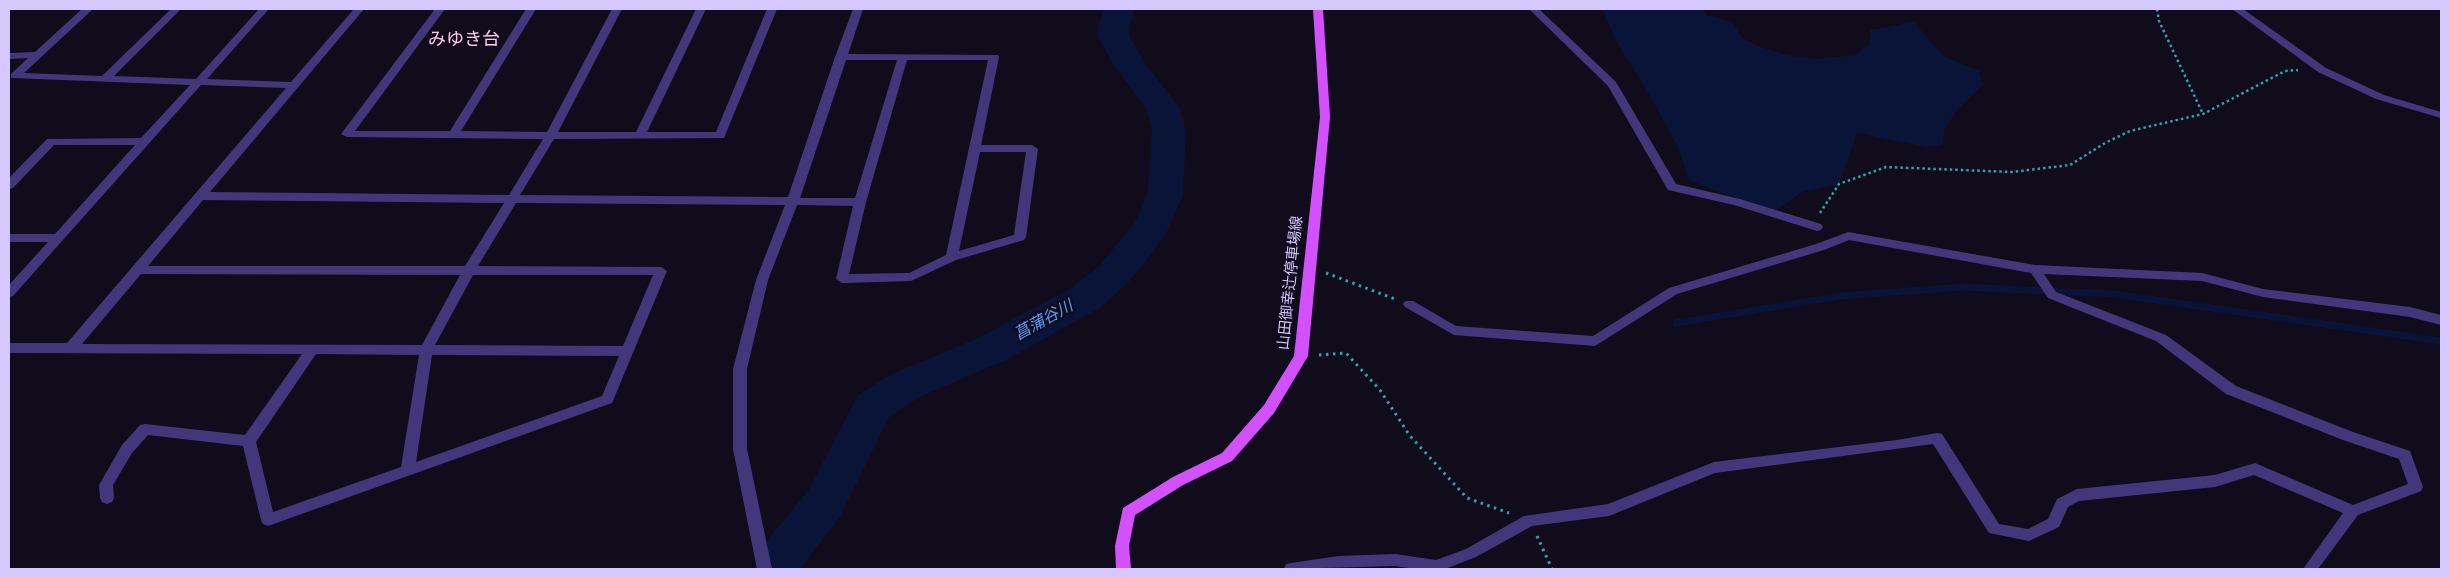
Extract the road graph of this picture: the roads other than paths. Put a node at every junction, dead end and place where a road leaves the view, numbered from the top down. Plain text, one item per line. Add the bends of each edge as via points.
1 (88, 9) edge
2 (176, 9) edge
3 (264, 9) edge
4 (359, 9) edge
5 (440, 9) edge
6 (531, 9) edge
7 (617, 9) edge
8 (701, 9) edge
9 (772, 9) edge
10 (858, 9) edge
11 (1318, 9) edge
12 (1534, 9) edge
13 (2237, 9) edge
14 (37, 55) junction
15 (9, 56) edge
16 (840, 57) junction
17 (903, 57) junction
18 (105, 79) junction
19 (198, 82) junction
20 (292, 85) junction
21 (2441, 115) edge
22 (454, 134) junction
23 (640, 135) junction
24 (550, 136) junction
25 (143, 142) junction
26 (976, 148) junction
27 (9, 185) edge
28 (200, 196) junction
29 (512, 198) junction
30 (793, 200) junction
31 (860, 202) junction
32 (1816, 227) road end
33 (9, 238) edge
34 (58, 238) junction
35 (952, 256) junction
36 (2035, 269) junction
37 (137, 270) junction
38 (468, 272) junction
39 (9, 293) edge
40 (1409, 304) road end
41 (2441, 320) edge
42 (9, 348) edge
43 (71, 348) junction
44 (426, 350) junction
45 (311, 351) junction
46 (627, 351) junction
47 (249, 441) junction
48 (407, 471) junction
49 (107, 498) dead end
50 (2353, 511) junction
51 (765, 569) edge
52 (1124, 569) edge
53 (1292, 569) edge
54 (2310, 569) edge

1 - 14 street
2 - 18 street
3 - 19 street
4 - 20 street
5 - 22 street via 347,134
6 - 22 street
7 - 24 street
8 - 23 street
9 - 23 street via 720,136
10 - 16 street
11 - 52 main road, 山田御幸辻停車場線 via 1325,117 1301,356 1269,409 1227,457 1178,481 1128,512 1122,546
12 - 32 street via 1612,84 1672,187 1736,202
13 - 21 street via 2322,70 2380,96
14 - 15 street
14 - 18 street via 15,76
16 - 17 street
16 - 30 street
17 - 26 street via 994,56
17 - 31 street
18 - 19 street
19 - 20 street
19 - 25 street
20 - 28 street
22 - 24 street
23 - 24 street
24 - 29 street
25 - 27 street via 51,141
25 - 34 street
26 - 35 street
26 - 35 street via 1032,149 1020,237
28 - 29 street
28 - 37 street
29 - 30 street
29 - 38 street
30 - 31 street
30 - 51 street via 762,280 740,369 740,449
31 - 35 street via 842,279 911,276
33 - 34 street
34 - 39 street
36 - 40 street via 1848,236 1673,291 1595,341 1454,330
36 - 41 street via 2202,277 2263,293 2410,312
36 - 50 street via 2052,295 2161,338 2231,390 2405,455 2416,487
37 - 38 street
37 - 43 street
38 - 44 street
38 - 46 street via 661,271
42 - 43 street
43 - 45 street
44 - 45 street
44 - 46 street
44 - 48 street
45 - 47 street
46 - 48 street via 608,399
47 - 48 street via 268,520
47 - 49 street via 145,429 127,450 106,485
50 - 53 street via 2255,470 2215,481 2077,496 2062,503 2054,523 2029,535 1994,529 1937,438 1714,468 1609,510 1529,520 1471,553 1436,566 1396,560 1338,562
50 - 54 street

